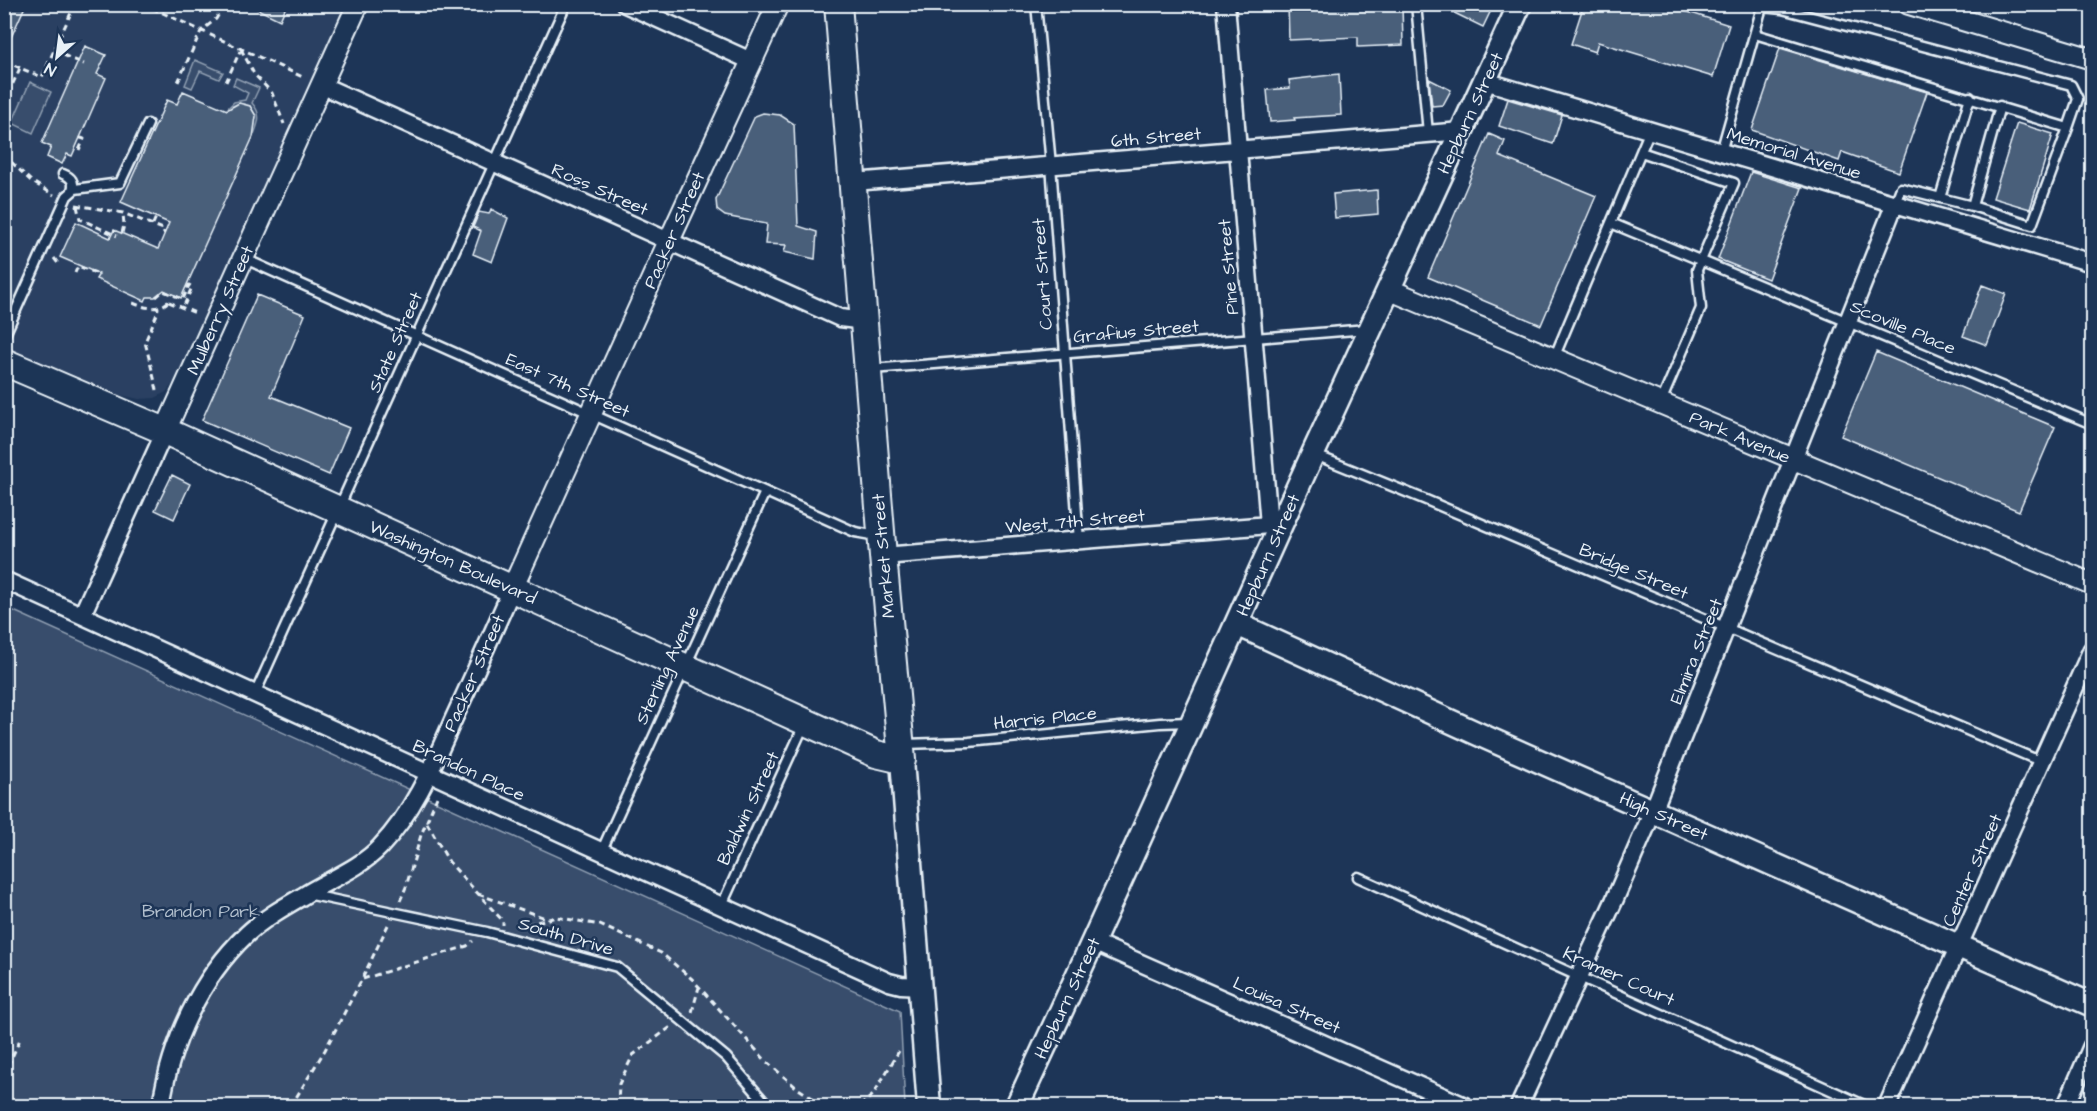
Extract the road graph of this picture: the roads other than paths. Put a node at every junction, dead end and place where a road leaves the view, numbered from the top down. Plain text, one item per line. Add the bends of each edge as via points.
1 (358, 4) edge
2 (566, 4) edge
3 (625, 4) edge
4 (778, 4) edge
5 (838, 4) edge
6 (1036, 4) edge
7 (1226, 4) edge
8 (1416, 4) edge
9 (1521, 4) edge
10 (1909, 4) edge
11 (1755, 34) junction
12 (2092, 59) edge
13 (751, 61) junction
14 (313, 81) junction
15 (1485, 81) junction
16 (1970, 97) junction
17 (2000, 106) junction
18 (148, 124) dead end
19 (2068, 128) junction
20 (1462, 130) junction
21 (1650, 130) junction
22 (1428, 133) junction
23 (1238, 149) junction
24 (1641, 152) junction
25 (1721, 152) junction
26 (496, 163) junction
27 (1051, 165) junction
28 (63, 174) dead end
29 (854, 182) junction
30 (72, 190) junction
31 (1940, 198) junction
32 (1895, 203) junction
33 (1972, 206) junction
34 (1611, 223) junction
35 (669, 241) junction
36 (243, 258) junction
37 (1701, 260) junction
38 (2092, 263) edge
39 (1388, 289) junction
40 (865, 321) junction
41 (1849, 322) junction
42 (1370, 329) junction
43 (416, 335) junction
44 (4, 337) edge
45 (1254, 339) junction
46 (1065, 354) junction
47 (1553, 358) junction
48 (4, 362) edge
49 (868, 370) junction
50 (1661, 403) junction
51 (592, 414) junction
52 (2092, 424) edge
53 (165, 431) junction
54 (1312, 454) junction
55 (1793, 459) junction
56 (765, 492) junction
57 (339, 510) junction
58 (1274, 527) junction
59 (1079, 541) junction
60 (882, 546) junction
61 (4, 580) edge
62 (2092, 585) edge
63 (512, 589) junction
64 (82, 615) junction
65 (1237, 624) junction
66 (1726, 628) junction
67 (2092, 649) edge
68 (684, 667) junction
69 (255, 694) junction
70 (805, 722) junction
71 (1194, 722) junction
72 (901, 752) junction
73 (2042, 762) junction
74 (429, 773) junction
75 (1653, 811) junction
76 (601, 852) junction
77 (1358, 877) dead end
78 (306, 894) junction
79 (721, 907) junction
80 (1093, 942) junction
81 (1959, 945) junction
82 (1579, 977) junction
83 (920, 986) junction
84 (2092, 1005) edge
85 (2092, 1046) edge
86 (163, 1106) edge
87 (768, 1107) edge
88 (929, 1107) edge
89 (1017, 1107) edge
90 (1465, 1107) edge
91 (1519, 1107) edge
92 (1866, 1107) edge
93 (1887, 1107) edge
94 (2066, 1107) edge

1 - 14 street, Mulberry Street
2 - 26 lane, State Street
3 - 13 street
4 - 13 street, Packer Street
5 - 29 main road, Market Street
6 - 27 lane, Court Street
7 - 23 street, Pine Street
8 - 22 lane
9 - 15 main road, Hepburn Street
10 - 12 street
11 - 16 lane
11 - 19 lane via 1762,7 1782,9 2070,86 2078,99
11 - 25 lane
13 - 35 street, Packer Street
14 - 26 street, Ross Street
14 - 36 street, Mulberry Street
15 - 20 main road, Hepburn Street
15 - 21 street, Memorial Avenue
16 - 17 lane
16 - 31 lane
17 - 19 lane
17 - 33 lane
18 - 30 lane via 120,183
19 - 33 lane via 2032,225
20 - 22 street, 6th Street
20 - 39 main road, Hepburn Street
21 - 24 lane
21 - 25 street, Memorial Avenue
22 - 23 street, 6th Street
23 - 27 street, 6th Street
23 - 45 street, Pine Street
24 - 34 lane
24 - 37 lane via 1734,183
25 - 32 street, Memorial Avenue
26 - 35 street, Ross Street
26 - 43 lane, State Street
27 - 29 street, 6th Street
27 - 46 lane, Court Street
28 - 30 lane via 72,180
29 - 40 main road, Market Street
30 - 44 lane
31 - 32 lane via 1901,188
31 - 33 lane
32 - 38 street, Memorial Avenue
32 - 41 street, Elmira Street
34 - 37 lane, Scoville Place
34 - 47 lane
35 - 40 street, Ross Street via 840,318
35 - 51 street, Packer Street
36 - 43 lane, East 7th Street
36 - 53 street, Mulberry Street
37 - 41 lane, Scoville Place
37 - 50 lane via 1697,270 1701,308
39 - 42 main road, Hepburn Street
39 - 47 street, Park Avenue
40 - 49 main road, Market Street
41 - 52 lane, Scoville Place
41 - 55 street, Elmira Street
42 - 45 lane, Grafius Street
42 - 54 main road, Hepburn Street
43 - 51 lane, East 7th Street
43 - 57 lane, State Street
45 - 46 lane, Grafius Street
45 - 58 street, Pine Street
46 - 49 lane, Grafius Street
46 - 59 lane, Court Street
47 - 50 street, Park Avenue
48 - 53 main road, Washington Boulevard
49 - 60 main road, Market Street
50 - 55 street, Park Avenue
51 - 56 lane, East 7th Street
51 - 63 street, Packer Street
53 - 57 main road, Washington Boulevard
53 - 64 street, Mulberry Street
54 - 58 main road, Hepburn Street
54 - 66 lane, Bridge Street
55 - 62 street, Park Avenue
55 - 66 street, Elmira Street
56 - 60 lane, East 7th Street via 869,536
56 - 68 lane, Sterling Avenue
57 - 63 main road, Washington Boulevard
57 - 69 lane, State Street
58 - 59 street, West 7th Street
58 - 65 main road, Hepburn Street
59 - 60 street, West 7th Street
60 - 72 main road, Market Street
61 - 64 street, Brandon Place
63 - 68 main road, Washington Boulevard
63 - 74 street, Packer Street
64 - 69 street, Brandon Place
65 - 71 main road, Hepburn Street
65 - 75 main road, High Street
66 - 73 lane, Bridge Street
66 - 75 street, Elmira Street
67 - 73 street, Center Street
68 - 70 main road, Washington Boulevard
68 - 76 lane, Sterling Avenue
69 - 74 street, Brandon Place
70 - 72 main road, Washington Boulevard via 876,754
70 - 79 lane, Baldwin Street
71 - 72 lane, Harris Place via 969,742
71 - 80 main road, Hepburn Street
72 - 83 main road, Market Street
73 - 81 street, Center Street
74 - 76 street, Brandon Place
74 - 78 street, Packer Street via 410,810 379,849
75 - 81 main road, High Street
75 - 82 street, Elmira Street
76 - 79 street, Brandon Place
77 - 82 lane, Kramer Court
78 - 86 street, Packer Street via 247,933 201,992 182,1029 167,1075
78 - 87 lane, South Drive via 487,932 617,967 726,1057
79 - 83 street, Brandon Place via 889,982
80 - 89 main road, Hepburn Street
80 - 90 street, Louisa Street
81 - 84 main road, High Street
81 - 93 street, Center Street
82 - 91 street, Elmira Street
82 - 92 lane, Kramer Court
83 - 88 main road, Market Street
85 - 94 street

